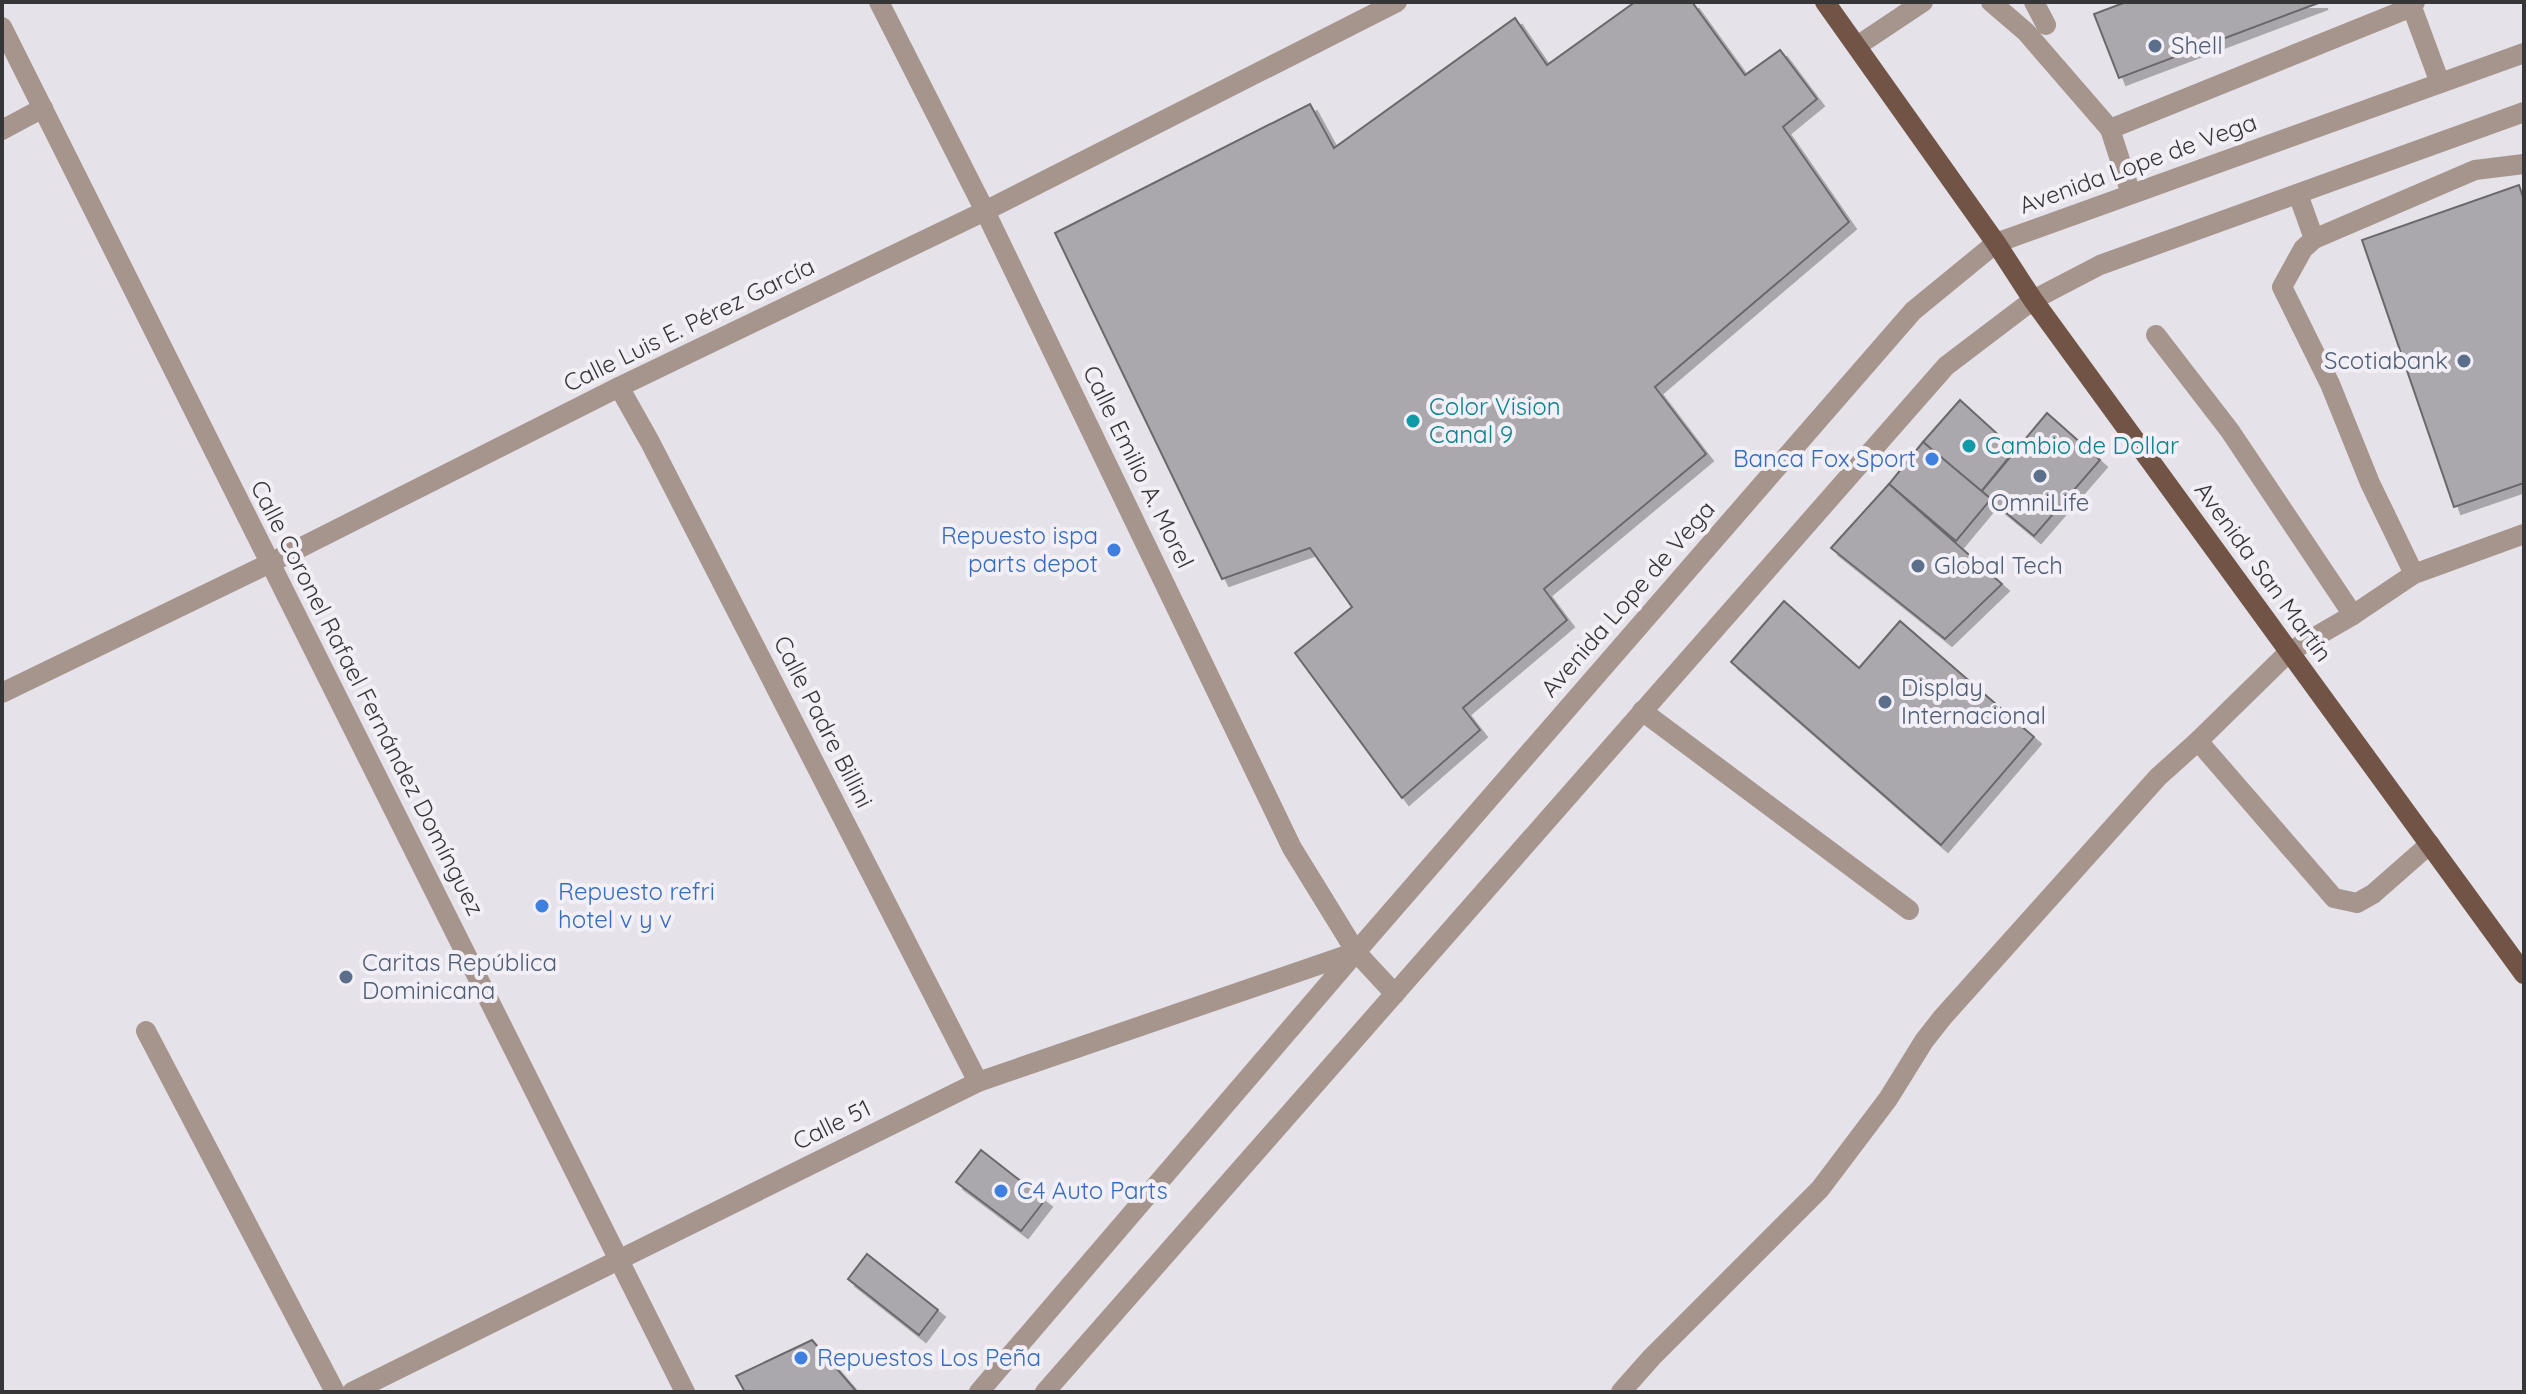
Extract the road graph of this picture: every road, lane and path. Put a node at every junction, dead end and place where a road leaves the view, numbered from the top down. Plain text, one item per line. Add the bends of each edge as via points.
1 (879, 2) edge
2 (1397, 2) edge
3 (1825, 2) edge
4 (1923, 2) edge
5 (1991, 2) edge
6 (2034, 2) edge
7 (2412, 4) edge
8 (2046, 25) dead end
9 (2, 27) edge
10 (1857, 46) junction
11 (2524, 53) edge
12 (2440, 83) junction
13 (43, 108) junction
14 (2524, 112) edge
15 (2110, 129) junction
16 (2, 130) edge
17 (2524, 164) edge
18 (2131, 194) junction
19 (2298, 194) junction
20 (985, 211) junction
21 (2314, 239) junction
22 (1996, 243) junction
23 (2033, 300) junction
24 (2156, 335) dead end
25 (619, 387) junction
26 (2524, 534) edge
27 (270, 563) junction
28 (2414, 574) junction
29 (2353, 615) junction
30 (2289, 652) junction
31 (2, 693) edge
32 (1642, 711) junction
33 (2198, 741) junction
34 (2430, 844) junction
35 (1909, 910) dead end
36 (1356, 952) junction
37 (2524, 974) edge
38 (1395, 994) junction
39 (146, 1031) dead end
40 (978, 1082) junction
41 (620, 1261) junction
42 (1048, 1391) edge
43 (335, 1392) edge
44 (352, 1392) edge
45 (685, 1392) edge
46 (979, 1392) edge
47 (1621, 1392) edge

1 - 20 street, Calle Emilio A. Morel
2 - 20 street, Calle Luis E. Pérez García
3 - 10 main road, Avenida San Martín
4 - 10 street
5 - 15 street via 2026,32
6 - 8 street
7 - 12 street
7 - 15 street
9 - 13 street, Calle Coronel Rafael Fernández Domínguez
10 - 22 main road, Avenida San Martín
11 - 12 street, Avenida Lope de Vega
12 - 18 street, Avenida Lope de Vega
13 - 16 street
13 - 27 street, Calle Coronel Rafael Fernández Domínguez
14 - 19 street
15 - 18 street
17 - 21 street via 2475,170
18 - 22 street, Avenida Lope de Vega
19 - 21 street
19 - 23 street via 2100,265
20 - 25 street, Calle Luis E. Pérez García
20 - 36 street, Calle Emilio A. Morel via 1292,848
21 - 28 street via 2282,287
22 - 23 main road, Avenida San Martín
22 - 36 street, Avenida Lope de Vega via 1913,311
23 - 30 main road, Avenida San Martín
23 - 32 street via 1946,366
24 - 29 street via 2230,431
25 - 27 street, Calle Luis E. Pérez García
25 - 40 street, Calle Padre Billini
26 - 28 street
27 - 31 street, Calle Luis E. Pérez García
27 - 41 street, Calle Coronel Rafael Fernández Domínguez
28 - 29 street
29 - 30 street
30 - 33 street
30 - 34 main road, Avenida San Martín
32 - 35 street
32 - 38 street
33 - 34 street via 2334,898 2357,903 2373,894
33 - 47 street via 2158,777 1942,1018 1820,1189
34 - 37 main road, Avenida San Martín
36 - 38 street, Calle Emilio A. Morel
36 - 40 street, Calle 51
36 - 46 street, Avenida Lope de Vega
38 - 42 street
39 - 43 street
40 - 41 street, Calle 51
41 - 44 street, Calle 51
41 - 45 street, Calle Coronel Rafael Fernández Domínguez

